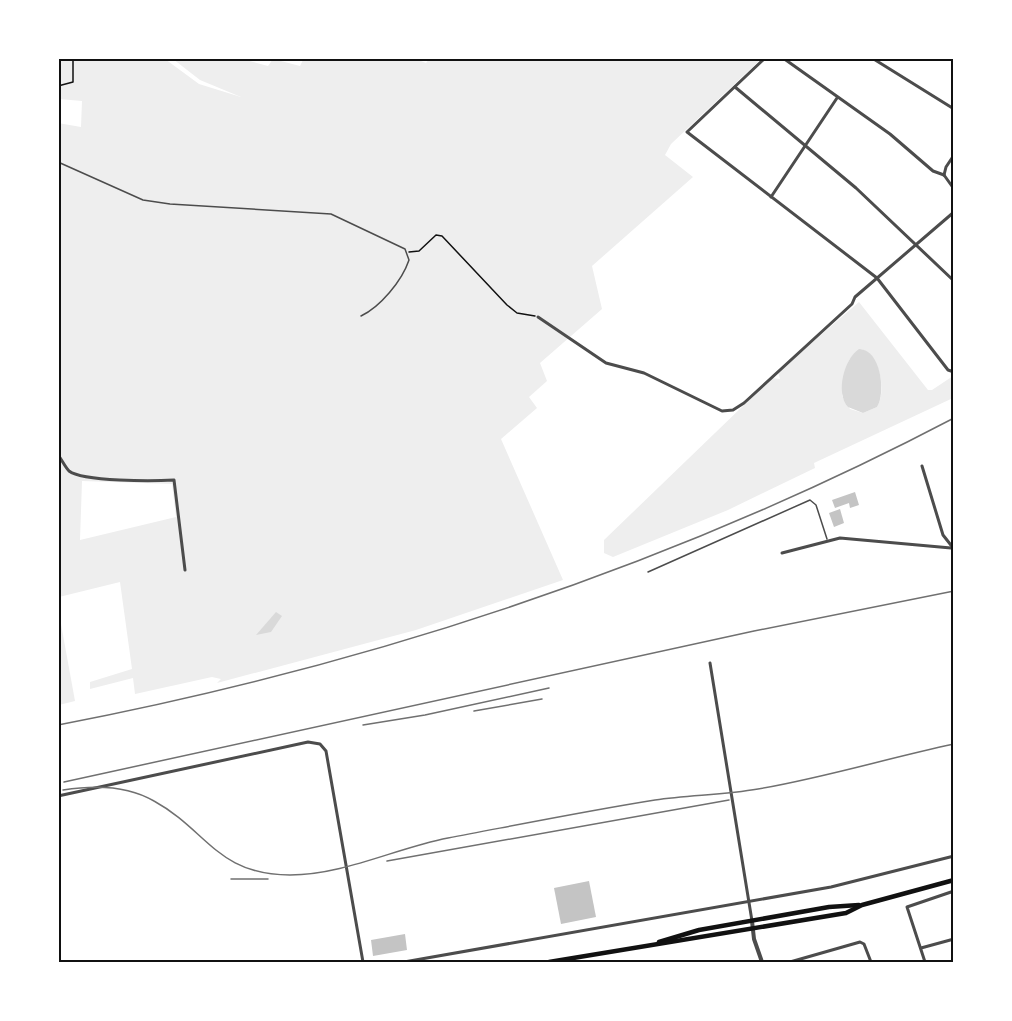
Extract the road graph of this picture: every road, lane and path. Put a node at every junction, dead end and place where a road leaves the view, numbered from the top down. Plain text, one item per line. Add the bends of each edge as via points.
1 (73, 58) edge
2 (765, 58) edge
3 (783, 58) edge
4 (872, 58) edge
5 (58, 86) edge
6 (735, 87) junction
7 (837, 98) junction
8 (954, 109) edge
9 (806, 146) junction
10 (954, 154) edge
11 (58, 162) edge
12 (944, 175) junction
13 (954, 189) edge
14 (771, 197) junction
15 (954, 212) edge
16 (917, 244) junction
17 (408, 252) junction
18 (877, 278) junction
19 (954, 281) edge
20 (361, 316) dead end
21 (538, 317) joint
22 (954, 372) edge
23 (58, 455) edge
24 (922, 466) dead end
25 (827, 541) junction
26 (952, 549) edge
27 (782, 553) dead end
28 (185, 570) dead end
29 (648, 572) dead end
30 (710, 663) dead end
31 (58, 796) edge
32 (954, 856) edge
33 (954, 880) edge
34 (954, 891) edge
35 (750, 901) junction
36 (862, 905) junction
37 (752, 921) junction
38 (753, 929) junction
39 (954, 939) edge
40 (653, 945) junction
41 (920, 949) junction
42 (761, 962) edge
43 (363, 963) edge
44 (404, 963) edge
45 (549, 963) edge
46 (790, 963) edge
47 (871, 963) edge
48 (925, 963) edge

1 - 5 path via 73,82
2 - 6 street
3 - 7 street
4 - 8 street
6 - 9 street
6 - 14 street via 687,132
7 - 9 street
7 - 12 street via 890,134 933,171
9 - 14 street
9 - 16 street
10 - 12 street
11 - 17 lane via 153,202 331,214
12 - 13 street
14 - 18 street
15 - 16 street
16 - 18 street
16 - 19 street
17 - 20 lane via 402,277 374,308
17 - 21 path via 419,251 436,235 441,236 507,305 517,313
18 - 21 street via 744,403 725,411 644,373 606,363
18 - 22 street via 948,370
23 - 28 street via 69,471 79,475 174,480
24 - 26 street via 943,534
25 - 26 street via 840,538
25 - 27 street
25 - 29 lane via 816,505 810,500
30 - 35 street
31 - 43 street via 308,742 320,744 326,751
32 - 35 street via 854,882
33 - 36 main road
34 - 41 street via 906,909
35 - 37 street
35 - 44 street
36 - 37 main road
36 - 38 main road via 846,912
37 - 38 street
37 - 40 main road via 699,930
38 - 40 main road
38 - 42 street
39 - 41 street
40 - 45 main road
41 - 48 street
46 - 47 street via 860,942

